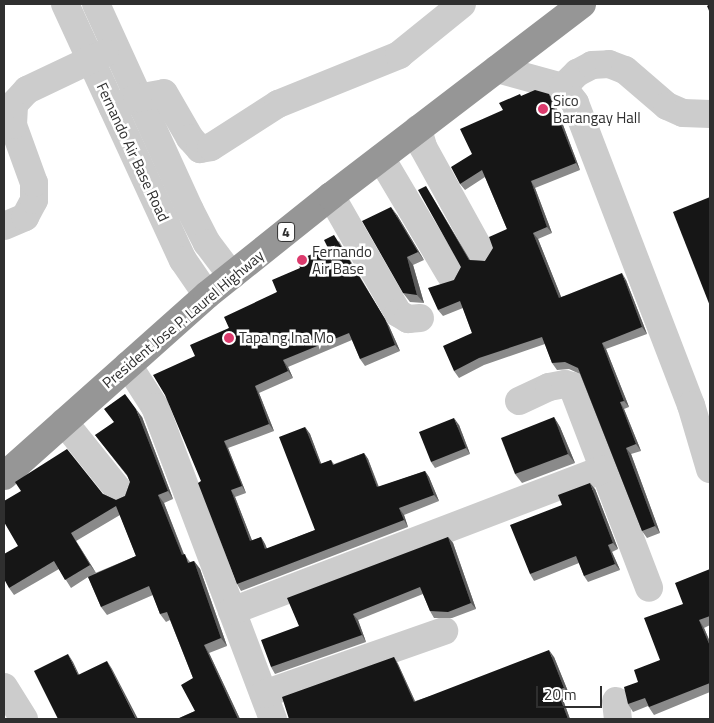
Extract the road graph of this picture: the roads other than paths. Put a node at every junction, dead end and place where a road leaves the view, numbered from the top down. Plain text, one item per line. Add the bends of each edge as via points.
1 (65, 4) edge
2 (96, 4) edge
3 (462, 4) edge
4 (582, 4) edge
5 (114, 47) junction
6 (90, 63) junction
7 (497, 69) junction
8 (563, 87) junction
9 (125, 103) junction
10 (710, 114) edge
11 (418, 129) junction
12 (160, 144) junction
13 (134, 155) junction
14 (381, 158) junction
15 (172, 169) junction
16 (146, 184) junction
17 (331, 196) junction
18 (4, 226) edge
19 (482, 254) dead end
20 (450, 274) dead end
21 (232, 276) junction
22 (207, 295) junction
23 (420, 318) dead end
24 (128, 365) junction
25 (519, 401) dead end
26 (64, 422) junction
27 (602, 469) junction
28 (710, 469) edge
29 (4, 476) edge
30 (120, 492) dead end
31 (649, 588) dead end
32 (232, 611) junction
33 (444, 631) dead end
34 (4, 686) edge
35 (264, 694) junction
36 (24, 719) edge
37 (273, 719) edge

1 - 6 street, Fernando Air Base Road
2 - 5 street, Fernando Air Base Road
3 - 9 street via 399,55 278,104 211,147 200,149 190,138 164,93
4 - 7 highway, President Jose P. Laurel Highway / 4
5 - 6 street
5 - 9 street, Fernando Air Base Road
6 - 9 street, Fernando Air Base Road
6 - 18 street via 35,86 14,104 13,125 34,184 34,200 25,217
7 - 8 street
7 - 11 highway, President Jose P. Laurel Highway / 4
8 - 10 street via 577,73 592,65 609,64 625,70 668,106 683,113
8 - 28 street via 575,102 642,275 691,405
9 - 12 street, Fernando Air Base Road
9 - 13 street, Fernando Air Base Road
11 - 14 highway, President Jose P. Laurel Highway / 4
11 - 19 street via 423,146
12 - 13 street via 143,148
12 - 15 street, Fernando Air Base Road
13 - 16 street, Fernando Air Base Road
14 - 17 highway, President Jose P. Laurel Highway / 4
14 - 20 street
15 - 16 street via 170,174
15 - 21 street, Fernando Air Base Road via 207,243
16 - 22 street, Fernando Air Base Road via 183,260
17 - 21 highway, President Jose P. Laurel Highway / 4
17 - 23 street via 398,313 408,319
21 - 22 highway, President Jose P. Laurel Highway / 4
22 - 24 highway, President Jose P. Laurel Highway / 4
24 - 26 highway, President Jose P. Laurel Highway / 4
24 - 32 street via 155,407
25 - 27 street via 549,387 572,386
26 - 29 highway, President Jose P. Laurel Highway / 4
26 - 30 street
27 - 31 street
27 - 32 street
32 - 35 street
33 - 35 street
34 - 36 street
35 - 37 street

